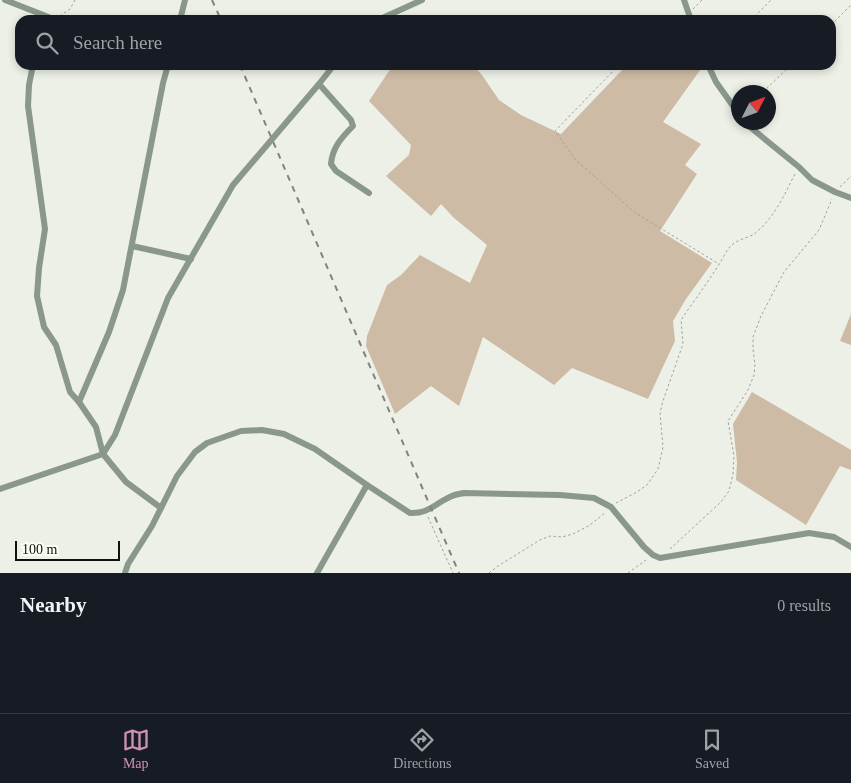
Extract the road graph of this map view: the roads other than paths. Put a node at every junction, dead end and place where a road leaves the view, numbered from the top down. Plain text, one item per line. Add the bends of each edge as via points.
1 (5, 0) edge
2 (185, 0) edge
3 (422, 0) edge
4 (684, 0) edge
5 (407, 3) edge
6 (43, 15) edge
7 (181, 15) edge
8 (387, 15) edge
9 (690, 15) edge
10 (32, 70) edge
11 (167, 70) edge
12 (330, 70) edge
13 (710, 70) edge
14 (319, 84) junction
15 (731, 103) edge
16 (754, 130) edge
17 (369, 193) dead end
18 (851, 198) edge
19 (132, 246) junction
20 (191, 259) junction
21 (78, 402) junction
22 (103, 454) junction
23 (367, 485) junction
24 (0, 489) edge
25 (161, 508) junction
26 (851, 547) edge
27 (124, 573) edge
28 (317, 573) edge

1 - 6 street
2 - 7 street
3 - 5 street
4 - 9 street
5 - 8 street
10 - 21 street via 28,106 45,229 37,296 44,327 56,345 70,392
11 - 19 street
12 - 14 street
13 - 15 street
14 - 17 street via 353,126 335,147 331,164 336,171
14 - 20 street via 233,185
16 - 18 street via 812,180
19 - 20 street
19 - 21 street via 110,332
20 - 22 street via 168,298 115,435
21 - 22 street via 96,427
22 - 24 street
22 - 25 street via 126,482
23 - 25 street via 315,449 284,434 241,431 207,443 195,452
23 - 26 street via 410,513 426,511 448,497 464,493 594,498 611,507 644,547 660,558 809,532 834,537
23 - 28 street
25 - 27 street

